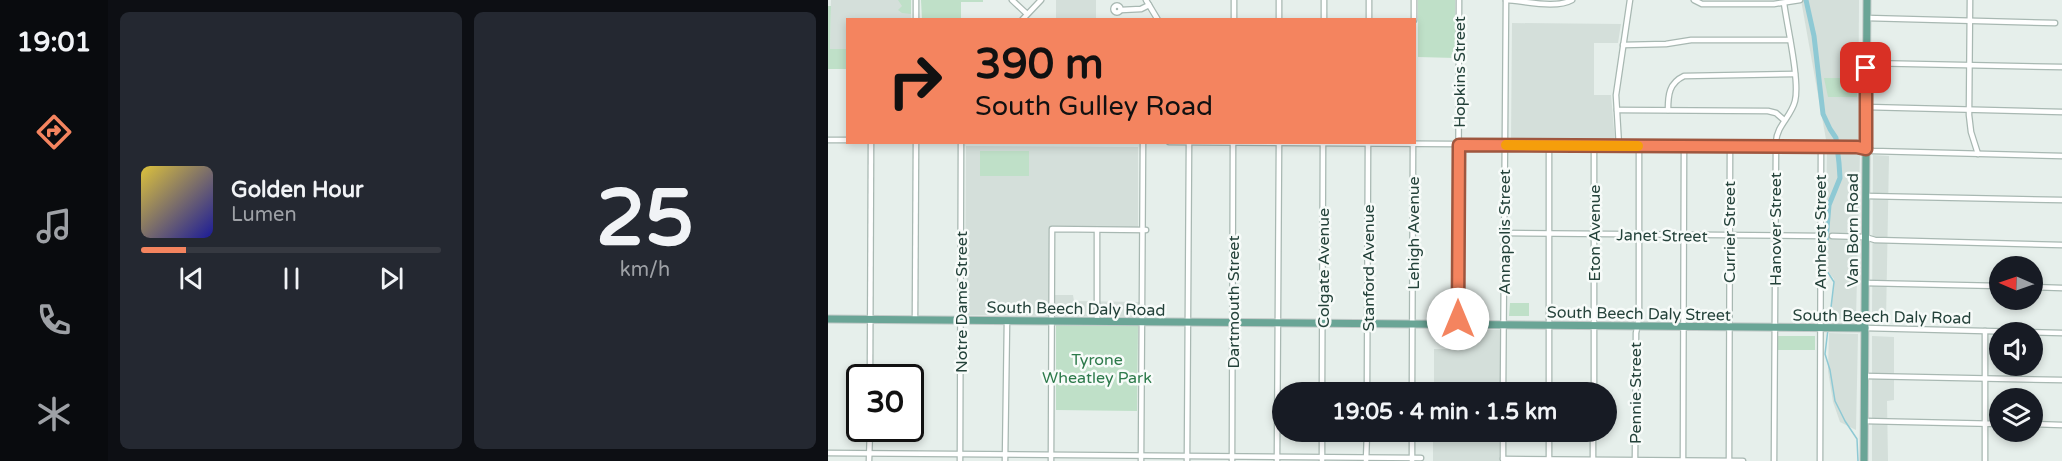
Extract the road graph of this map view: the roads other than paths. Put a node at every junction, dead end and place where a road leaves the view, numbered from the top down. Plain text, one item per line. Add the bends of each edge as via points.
1 (916, 0) edge
2 (1012, 0) edge
3 (1041, 0) edge
4 (1234, 0) edge
5 (1279, 0) edge
6 (1324, 0) edge
7 (1369, 0) edge
8 (1414, 0) edge
9 (1460, 0) edge
10 (1506, 0) edge
11 (1572, 0) edge
12 (1630, 0) edge
13 (1694, 0) edge
14 (1800, 0) edge
15 (1867, 0) edge
16 (1970, 0) edge
17 (1723, 2) edge
18 (1758, 2) edge
19 (1147, 3) edge
20 (1784, 3) junction
21 (1121, 10) dead end
22 (1027, 14) junction
23 (916, 18) edge
24 (1024, 18) edge
25 (1157, 18) edge
26 (1234, 18) edge
27 (1279, 18) edge
28 (1324, 18) edge
29 (1369, 18) edge
30 (1414, 18) edge
31 (1867, 18) junction
32 (1970, 21) junction
33 (2055, 23) dead end
34 (1790, 40) junction
35 (1623, 45) junction
36 (1866, 63) junction
37 (1969, 65) junction
38 (2062, 68) edge
39 (1795, 74) junction
40 (1866, 107) junction
41 (1969, 109) junction
42 (1617, 110) junction
43 (1668, 110) junction
44 (2062, 112) edge
45 (1784, 120) junction
46 (828, 140) edge
47 (846, 140) edge
48 (1416, 143) edge
49 (871, 144) edge
50 (915, 144) edge
51 (961, 144) edge
52 (1143, 144) edge
53 (1189, 144) edge
54 (1233, 144) edge
55 (1279, 144) edge
56 (1323, 144) edge
57 (1368, 144) edge
58 (1413, 144) edge
59 (1459, 145) junction
60 (1504, 145) junction
61 (1549, 145) junction
62 (1594, 146) junction
63 (1619, 146) junction
64 (1639, 146) junction
65 (1684, 146) junction
66 (1730, 146) junction
67 (1776, 146) junction
68 (1821, 147) junction
69 (1866, 149) junction
70 (1977, 154) junction
71 (2062, 156) edge
72 (1866, 196) junction
73 (2062, 200) edge
74 (1097, 230) junction
75 (1144, 230) junction
76 (1504, 233) junction
77 (1550, 234) junction
78 (1594, 234) junction
79 (1639, 234) junction
80 (1684, 235) junction
81 (1729, 235) junction
82 (1775, 236) junction
83 (1820, 236) junction
84 (1832, 236) dead end
85 (1865, 237) junction
86 (2062, 245) edge
87 (1865, 283) junction
88 (1989, 286) edge
89 (2043, 287) edge
90 (2062, 288) edge
91 (828, 319) edge
92 (870, 319) junction
93 (915, 320) junction
94 (961, 320) junction
95 (1007, 320) junction
96 (1052, 321) junction
97 (1097, 321) junction
98 (1142, 322) junction
99 (1188, 322) junction
100 (1233, 323) junction
101 (1278, 323) junction
102 (1323, 323) junction
103 (1367, 324) junction
104 (1413, 324) junction
105 (1458, 324) junction
106 (1504, 325) junction
107 (1549, 325) junction
108 (1594, 326) junction
109 (1637, 326) junction
110 (1683, 326) junction
111 (1729, 327) junction
112 (1774, 328) junction
113 (1826, 328) junction
114 (1865, 328) junction
115 (1985, 331) junction
116 (2062, 333) edge
117 (870, 364) edge
118 (1865, 376) junction
119 (1985, 379) junction
120 (2062, 380) edge
121 (1322, 382) edge
122 (1367, 382) edge
123 (1412, 382) edge
124 (1503, 382) edge
125 (1549, 382) edge
126 (1594, 382) edge
127 (1864, 421) junction
128 (1985, 424) junction
129 (1989, 424) edge
130 (2043, 424) edge
131 (2062, 425) edge
132 (869, 442) edge
133 (1322, 442) edge
134 (1367, 442) edge
135 (1412, 442) edge
136 (1503, 442) edge
137 (1549, 442) edge
138 (1593, 442) edge
139 (828, 453) edge
140 (869, 453) junction
141 (960, 454) junction
142 (1005, 454) junction
143 (1051, 458) edge
144 (1096, 458) edge
145 (1141, 458) edge
146 (1187, 458) edge
147 (1232, 458) edge
148 (1421, 458) dead end
149 (1277, 459) edge
150 (1322, 459) edge
151 (1366, 459) edge
152 (1412, 459) edge
153 (1503, 460) edge
154 (1549, 460) edge
155 (1593, 460) edge
156 (1635, 460) edge
157 (869, 461) edge
158 (960, 461) edge
159 (1005, 461) edge
160 (1683, 461) edge
161 (1729, 461) edge
162 (1743, 461) edge
163 (1774, 461) edge
164 (1820, 461) edge
165 (1864, 461) edge
166 (1985, 461) edge

1 - 23 street
2 - 22 street
3 - 22 street
4 - 26 street
5 - 27 street
6 - 28 street
7 - 29 street
8 - 30 street
9 - 59 street, Hopkins Street
10 - 11 street via 1547,4
10 - 60 street, Annapolis Street
12 - 35 street
13 - 17 street via 1702,4
14 - 20 street
15 - 31 main road, Van Born Road
16 - 32 street
17 - 18 street
18 - 20 street
19 - 21 street via 1140,9
19 - 25 street
20 - 34 street, Hanover Street
22 - 24 street
31 - 32 street
31 - 36 main road, Van Born Road
32 - 33 street
32 - 37 street
34 - 35 street
34 - 39 street, Hanover Street
35 - 42 street
36 - 37 street
36 - 40 main road, Van Born Road
37 - 38 street
37 - 41 street
39 - 43 street via 1687,76 1676,81 1669,92
39 - 45 street, Hanover Street via 1796,100
40 - 41 street
40 - 69 main road, Van Born Road
41 - 44 street
41 - 70 street
42 - 43 street
42 - 63 street
43 - 45 street via 1768,111
45 - 67 street, Hanover Street via 1777,131
46 - 47 street
48 - 59 street
49 - 92 street
50 - 93 street
51 - 94 street, Notre Dame Street
52 - 75 street
53 - 99 street
54 - 100 street, Dartmouth Street
55 - 101 street
56 - 102 street, Colgate Avenue
57 - 103 street, Stanford Avenue
58 - 104 street, Lehigh Avenue
59 - 60 street
59 - 105 street, Hopkins Street
60 - 61 street
60 - 76 street, Annapolis Street
61 - 62 street
61 - 77 street
62 - 63 street
62 - 78 street, Eton Avenue
63 - 64 street
64 - 65 street
64 - 79 street, Pennie Street
65 - 66 street
65 - 80 street
66 - 67 street
66 - 81 street, Currier Street
67 - 68 street
67 - 82 street, Hanover Street
68 - 69 street
68 - 83 street, Amherst Street
69 - 70 street
69 - 72 main road, Van Born Road
70 - 71 street
72 - 73 street
72 - 85 main road, Van Born Road
74 - 75 street
74 - 96 street via 1052,229
74 - 97 street
75 - 98 street
76 - 77 street, Janet Street
76 - 106 street, Annapolis Street
77 - 78 street, Janet Street
77 - 107 street
78 - 79 street, Janet Street
78 - 108 street, Eton Avenue
79 - 80 street, Janet Street
79 - 109 street, Pennie Street
80 - 81 street, Janet Street
80 - 110 street
81 - 82 street, Janet Street
81 - 111 street, Currier Street
82 - 83 street, Janet Street
82 - 112 street, Hanover Street
83 - 113 street, Amherst Street
84 - 85 street
85 - 86 street
85 - 87 main road, Van Born Road
87 - 88 street
87 - 114 main road, Van Born Road
89 - 90 street
91 - 92 main road, South Beech Daly Road
92 - 93 main road, South Beech Daly Road
92 - 117 street
93 - 94 main road, South Beech Daly Road
94 - 95 main road, South Beech Daly Road
94 - 141 street, Notre Dame Street
95 - 96 main road, South Beech Daly Road
95 - 142 street
96 - 97 main road, South Beech Daly Road
96 - 143 street
97 - 98 main road, South Beech Daly Road
98 - 99 main road, South Beech Daly Road
98 - 145 street
99 - 100 main road, South Beech Daly Road
99 - 146 street
100 - 101 main road, South Beech Daly Road
100 - 147 street, Dartmouth Street
101 - 102 main road, South Beech Daly Road
101 - 149 street
102 - 103 main road, South Beech Daly Road
102 - 121 street, Colgate Avenue
103 - 104 main road
103 - 122 street, Stanford Avenue
104 - 105 main road
104 - 123 street, Lehigh Avenue
105 - 106 main road
106 - 107 main road, South Beech Daly Street
106 - 124 street, Annapolis Street
107 - 108 main road, South Beech Daly Street
107 - 125 street
108 - 109 main road, South Beech Daly Street
108 - 126 street, Eton Avenue
109 - 110 main road, South Beech Daly Street
109 - 156 street, Pennie Street
110 - 111 main road, South Beech Daly Street
110 - 160 street
111 - 112 main road, South Beech Daly Street
111 - 161 street, Currier Street
112 - 113 main road, South Beech Daly Road
112 - 163 street, Hanover Street
113 - 114 main road, South Beech Daly Road
113 - 164 street, Amherst Street
114 - 115 street, South Beech Daly Road
114 - 118 main road, Van Born Road
115 - 116 street, South Beech Daly Road
115 - 119 street
118 - 119 street
118 - 127 main road, Van Born Road
119 - 120 street
119 - 128 street
127 - 128 street
127 - 165 main road, Van Born Road
128 - 129 street
128 - 166 street
130 - 131 street
132 - 140 street
133 - 150 street
134 - 151 street
135 - 152 street
136 - 153 street
137 - 154 street
138 - 155 street
139 - 140 street
140 - 141 street
140 - 157 street
141 - 142 street
141 - 158 street, Notre Dame Street
142 - 143 street
142 - 159 street
143 - 144 street
144 - 145 street
145 - 146 street
146 - 147 street
147 - 149 street
148 - 152 street
149 - 150 street
150 - 151 street
151 - 152 street
153 - 154 street
154 - 155 street
155 - 156 street
156 - 160 street
160 - 161 street
161 - 162 street

